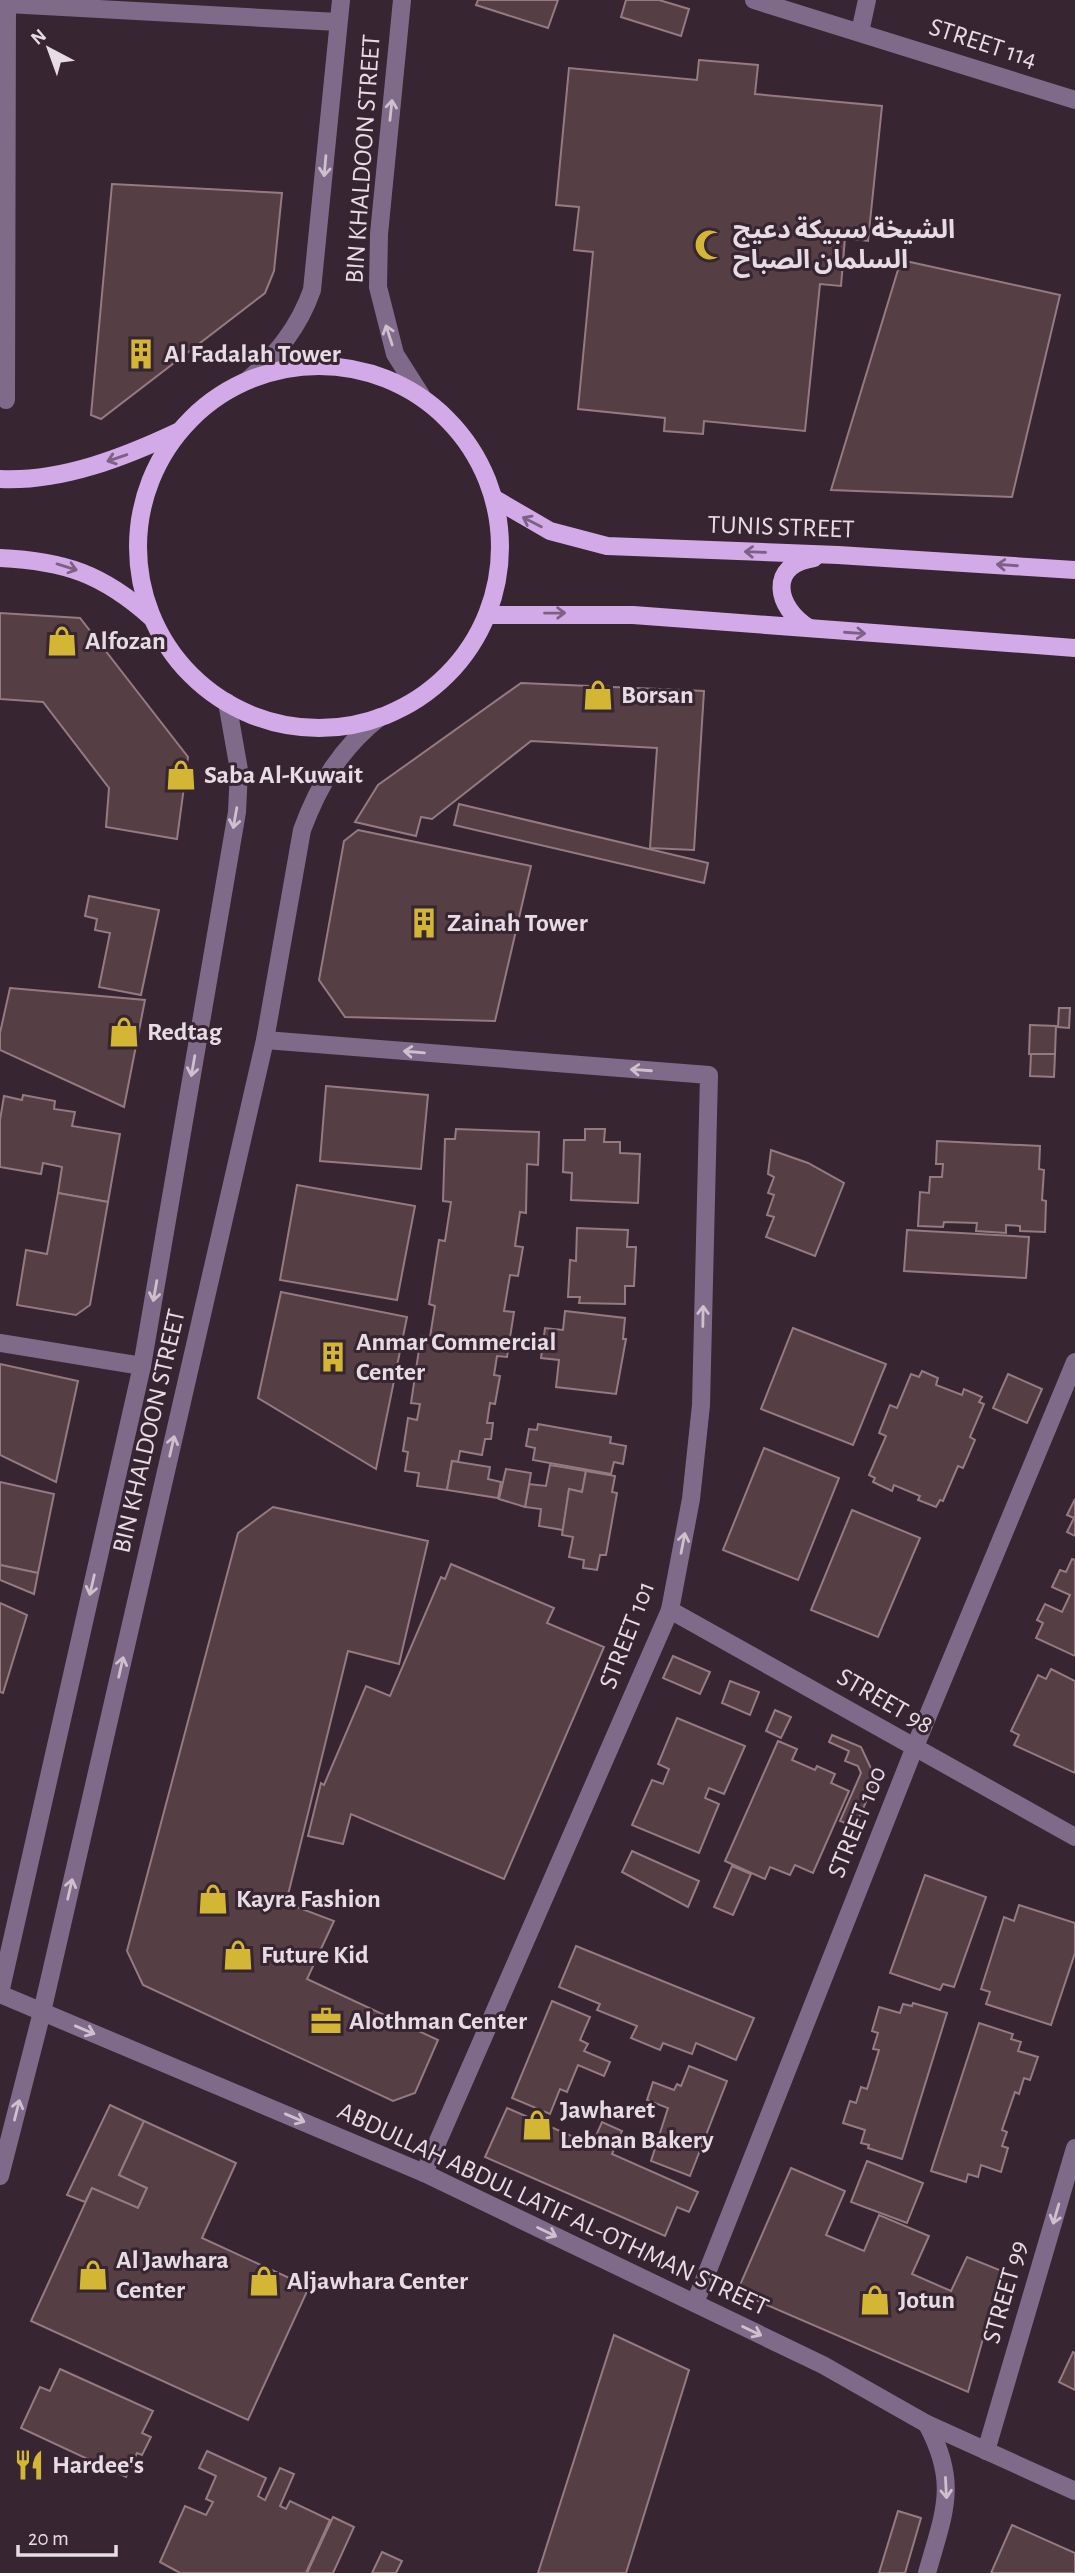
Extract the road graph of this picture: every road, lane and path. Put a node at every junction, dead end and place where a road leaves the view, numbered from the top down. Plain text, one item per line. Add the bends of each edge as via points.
1 (341, 0) edge
2 (402, 0) edge
3 (754, 0) edge
4 (867, 0) edge
5 (7, 2) edge
6 (338, 22) junction
7 (860, 32) junction
8 (1075, 100) edge
9 (248, 380) junction
10 (421, 396) junction
11 (6, 400) dead end
12 (180, 431) junction
13 (0, 479) edge
14 (495, 499) junction
15 (838, 555) junction
16 (0, 558) edge
17 (1075, 570) edge
18 (487, 615) junction
19 (152, 618) junction
20 (813, 630) junction
21 (1075, 648) edge
22 (227, 702) junction
23 (380, 717) junction
24 (265, 1040) junction
25 (0, 1343) edge
26 (1075, 1362) edge
27 (142, 1366) junction
28 (670, 1610) junction
29 (914, 1749) junction
30 (1075, 1837) edge
31 (0, 1994) edge
32 (42, 2012) junction
33 (1075, 2148) edge
34 (424, 2173) junction
35 (0, 2176) edge
36 (695, 2303) junction
37 (927, 2424) junction
38 (986, 2451) junction
39 (1075, 2491) edge
40 (927, 2573) edge

1 - 6 street, BIN KHALDOON STREET
10 -> 2 street, BIN KHALDOON STREET via 395,354 378,287
3 - 7 street, STREET 114
4 - 7 street
5 - 6 street
5 - 11 street
6 -> 9 street, BIN KHALDOON STREET via 312,290 288,338
7 - 8 street, STREET 114
9 - 10 main road via 318,365 388,379
9 - 12 main road via 211,402
10 - 14 main road via 468,442
12 -> 13 main road via 90,466
12 - 19 main road via 156,468 140,521 142,587
15 -> 14 main road, TUNIS STREET via 607,546 550,531
14 - 18 main road via 500,557
17 -> 15 main road, TUNIS STREET
15 - 20 main road via 796,562 785,575 781,589 784,605 792,618
16 -> 19 main road via 66,565 116,588
18 -> 20 main road via 633,615
18 - 23 main road via 468,650 443,679
19 - 22 main road via 190,674
20 -> 21 main road
22 - 23 main road via 277,723 312,728
22 -> 27 street, BIN KHALDOON STREET via 239,770 237,812
23 - 24 street, BIN KHALDOON STREET via 335,762 314,797 302,830
28 -> 24 street, STREET 101 via 691,1499 701,1405 709,1075
32 -> 24 street, BIN KHALDOON STREET
25 - 27 street
26 - 29 street, STREET 100
27 -> 31 street, BIN KHALDOON STREET
28 - 29 street, STREET 98
28 - 34 street, STREET 101
29 - 30 street, STREET 98
29 - 36 street, STREET 100
31 - 32 street, ABDULLAH ABDUL LATIF AL-OTHMAN STREET
32 -> 34 street, ABDULLAH ABDUL LATIF AL-OTHMAN STREET
35 -> 32 street, BIN KHALDOON STREET
33 -> 38 street, STREET 99
34 -> 36 street, ABDULLAH ABDUL LATIF AL-OTHMAN STREET
36 -> 37 street, ABDULLAH ABDUL LATIF AL-OTHMAN STREET via 823,2365
37 - 38 street, ABDULLAH ABDUL LATIF AL-OTHMAN STREET
37 -> 40 street via 943,2461 947,2502
38 - 39 street, ABDULLAH ABDUL LATIF AL-OTHMAN STREET

